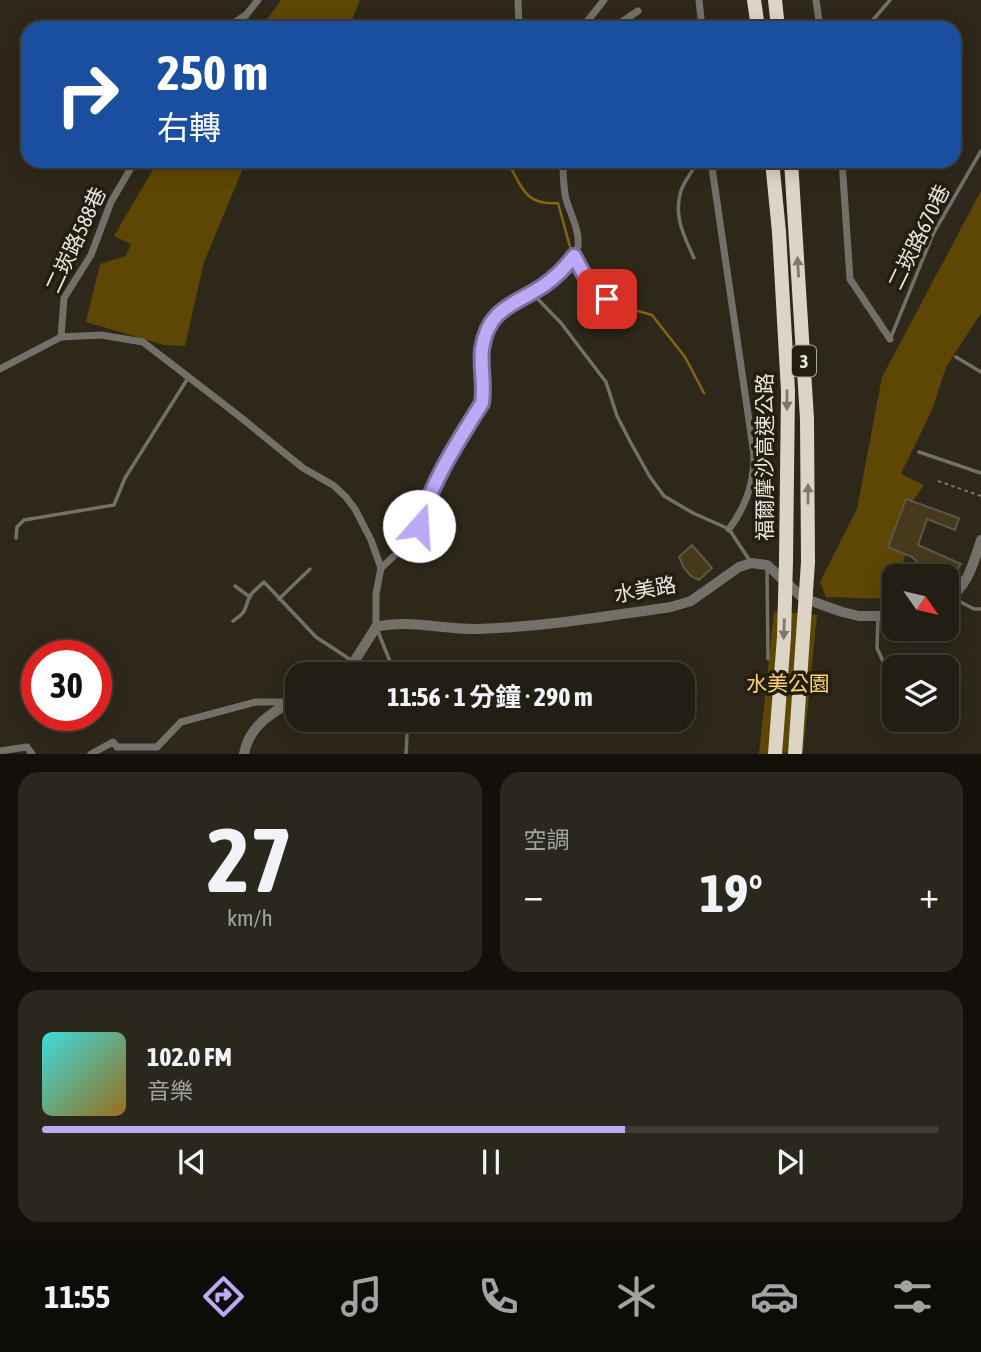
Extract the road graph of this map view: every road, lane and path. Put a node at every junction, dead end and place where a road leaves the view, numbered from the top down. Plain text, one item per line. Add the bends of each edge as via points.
1 (258, 0) edge
2 (518, 0) edge
3 (604, 0) edge
4 (699, 0) edge
5 (754, 0) edge
6 (775, 0) edge
7 (816, 0) edge
8 (890, 0) edge
9 (638, 12) dead end
10 (237, 21) edge
11 (519, 21) edge
12 (588, 21) edge
13 (623, 21) edge
14 (701, 21) edge
15 (757, 21) edge
16 (777, 21) edge
17 (819, 21) edge
18 (872, 21) edge
19 (981, 151) edge
20 (131, 168) edge
21 (563, 168) edge
22 (694, 168) edge
23 (712, 168) edge
24 (773, 168) edge
25 (792, 168) edge
26 (842, 168) edge
27 (574, 256) junction
28 (694, 258) dead end
29 (532, 293) junction
30 (624, 300) dead end
31 (61, 337) junction
32 (890, 339) joint
33 (956, 357) dead end
34 (0, 369) edge
35 (981, 372) edge
36 (188, 378) junction
37 (919, 452) dead end
38 (981, 473) edge
39 (938, 481) dead end
40 (981, 496) edge
41 (729, 529) junction
42 (16, 538) dead end
43 (981, 540) edge
44 (751, 563) junction
45 (767, 565) junction
46 (381, 568) junction
47 (310, 569) dead end
48 (234, 586) dead end
49 (959, 587) edge
50 (250, 597) junction
51 (278, 600) junction
52 (959, 602) edge
53 (981, 609) edge
54 (882, 615) edge
55 (877, 616) junction
56 (233, 621) dead end
57 (376, 627) junction
58 (768, 659) dead end
59 (882, 660) edge
60 (354, 662) joint
61 (390, 662) edge
62 (285, 700) edge
63 (285, 706) edge
64 (406, 732) edge
65 (0, 751) edge
66 (32, 754) edge
67 (91, 754) edge
68 (244, 754) edge
69 (406, 754) edge
70 (775, 754) edge
71 (796, 754) edge

1 - 10 street
2 - 11 street
3 - 12 street
4 - 14 street
5 - 15 highway
6 - 16 highway
7 - 17 street
8 - 18 lane
9 - 13 street
19 - 32 lane, 二崁路670巷 via 933,234
20 - 31 street, 二崁路588巷 via 111,202 91,255 64,298
21 - 27 street via 578,241
22 - 28 lane via 681,189 678,223
23 - 41 street via 754,455 748,496
24 -> 70 highway, 福爾摩沙高速公路 / 3, bridge via 788,391 784,637
71 -> 25 highway, 福爾摩沙高速公路 / 3, bridge via 808,562 807,419
26 - 32 street via 850,279
27 - 29 street
27 - 30 lane via 598,295
29 - 41 lane via 606,382 617,416 664,496
29 - 46 street via 495,315 482,348 482,403 444,463 411,540
31 - 34 street
31 - 36 street via 101,335 143,342
33 - 35 lane
36 - 42 lane via 125,478 114,505 24,520 17,527
36 - 46 street via 346,497
37 - 38 lane
39 - 40 path
41 - 44 lane
43 - 49 street
44 - 45 street
44 - 57 street, 水美路 via 691,601 671,607 523,626 476,629 394,623
45 - 55 street via 803,598 842,612
45 - 58 lane
46 - 57 street
47 - 51 lane
48 - 50 lane
50 - 51 lane via 264,582
50 - 56 lane via 243,614
51 - 60 lane via 316,636
52 - 53 lane
54 - 55 street
55 - 59 lane via 877,649
57 - 60 street
57 - 61 lane
62 - 67 street via 256,702 181,722 157,747 117,747 113,742
63 - 68 street via 259,723
64 - 69 lane
65 - 66 street via 27,747

